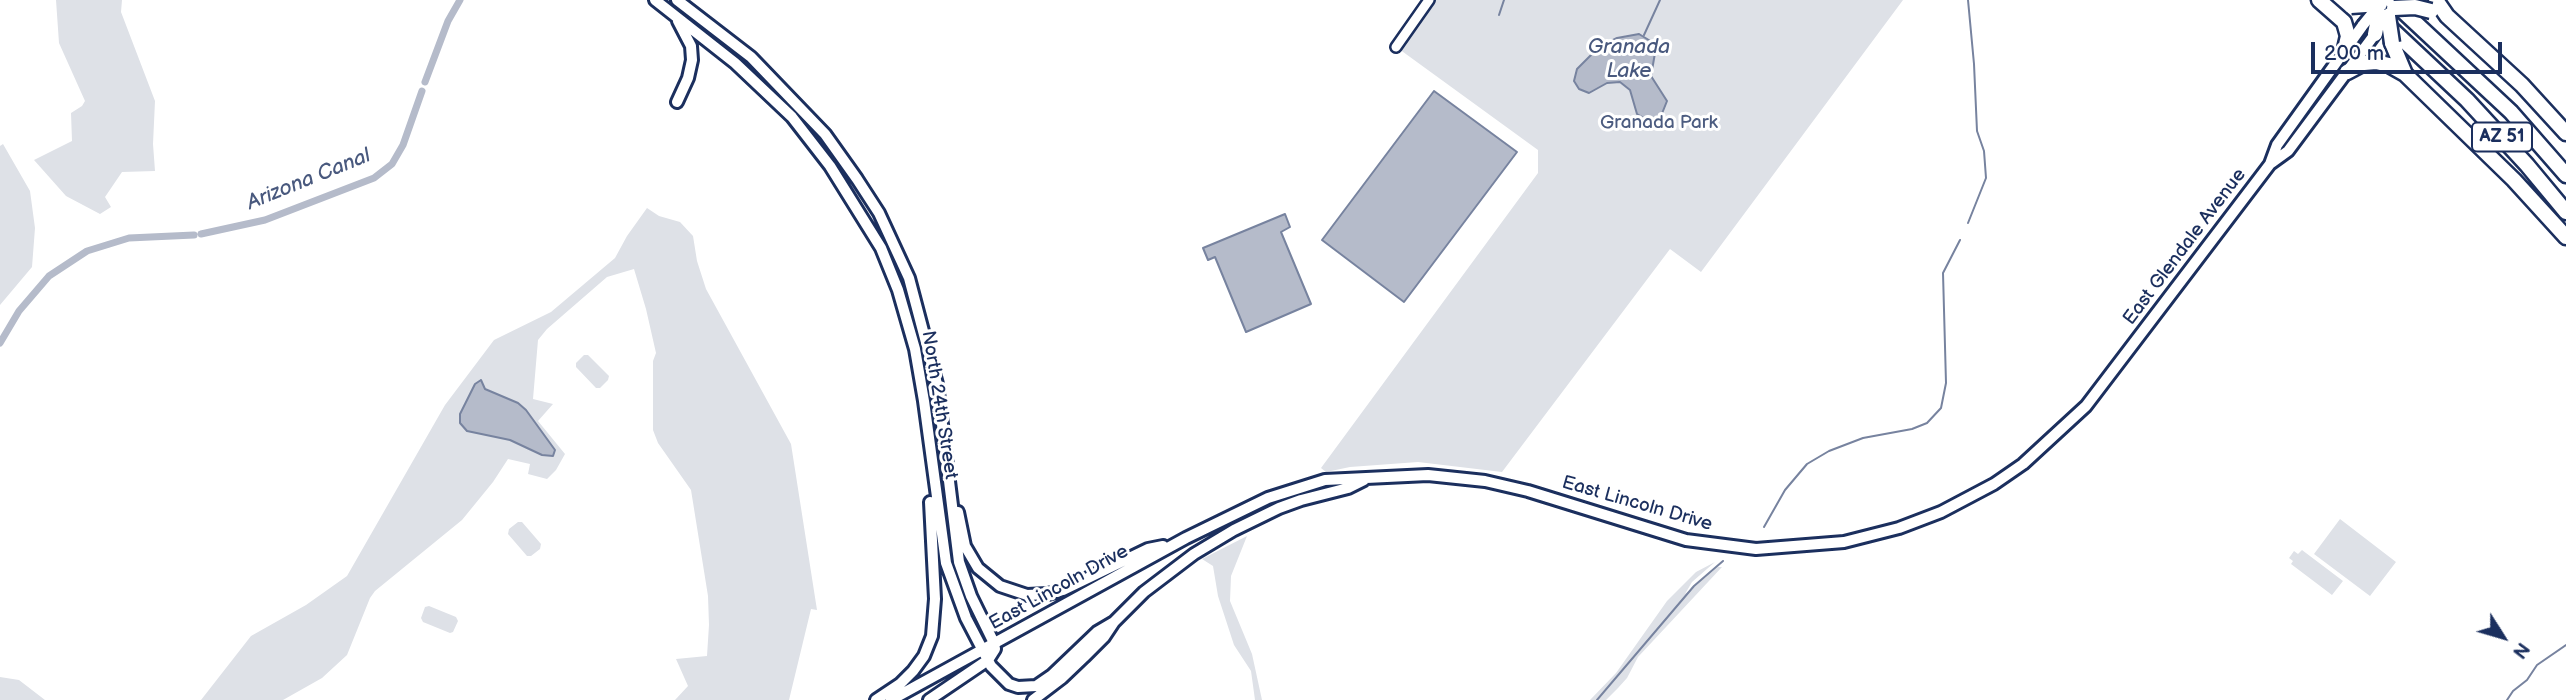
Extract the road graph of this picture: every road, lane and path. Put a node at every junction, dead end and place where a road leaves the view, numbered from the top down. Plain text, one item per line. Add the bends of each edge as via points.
1 (654, 0) edge
2 (677, 0) edge
3 (1429, 0) edge
4 (2322, 0) edge
5 (2354, 3) edge
6 (2387, 4) edge
7 (2433, 5) edge
8 (677, 18) junction
9 (2369, 29) junction
10 (1396, 47) dead end
11 (2345, 50) junction
12 (2347, 72) junction
13 (2405, 75) junction
14 (677, 102) dead end
15 (2566, 133) edge
16 (2270, 164) junction
17 (2566, 174) edge
18 (2566, 212) edge
19 (2566, 237) edge
20 (884, 254) junction
21 (920, 312) junction
22 (911, 333) junction
23 (2129, 352) joint
24 (930, 458) junction
25 (1364, 480) junction
26 (950, 484) junction
27 (1177, 544) junction
28 (1114, 622) junction
29 (994, 643) junction
30 (986, 655) junction
31 (876, 700) edge
32 (891, 700) edge
33 (929, 700) edge
34 (1033, 700) edge

1 - 8 main road, North 24th Street
2 - 21 main road, North 24th Street via 751,57 825,134 879,213
3 - 10 street
4 - 5 highway
4 - 11 highway via 2347,28
5 - 6 highway, bridge
5 - 18 highway, AZ 51 via 2433,66 2501,135
6 - 7 highway, bridge
6 - 9 highway, bridge
6 - 13 highway, bridge via 2392,43
6 - 17 highway, AZ 51 via 2502,102
7 - 15 highway via 2514,78
8 - 14 main road via 691,46 692,60
8 - 20 main road, North 24th Street via 735,62 792,117 830,166
9 - 11 main road, East Glendale Avenue
9 - 12 main road, East Glendale Avenue
11 - 16 main road, East Glendale Avenue via 2277,145
12 - 13 highway via 2376,62
12 - 16 main road, East Glendale Avenue via 2288,151
13 - 19 highway
16 - 23 main road, East Glendale Avenue
20 - 21 main road
20 - 22 main road, North 24th Street
21 - 22 main road
21 - 26 main road, North 24th Street via 937,384
22 - 24 main road, North 24th Street
23 - 25 main road, East Lincoln Drive via 2080,413 1994,484 1917,522 1844,542 1765,549 1702,543 1485,481 1428,475
24 - 30 main road, North 24th Street via 948,572
24 - 31 main road via 932,636 913,671
25 - 27 main road, East Lincoln Drive via 1325,480 1282,493
25 - 28 main road, East Lincoln Drive via 1290,504 1234,530 1163,575
26 - 27 main road via 969,555 987,577 1013,591 1055,593 1148,550
26 - 29 main road, North 24th Street via 959,562
27 - 29 main road, East Lincoln Drive
28 - 30 main road, North 24th Street via 1036,686 1018,687 1002,680
28 - 34 main road, East Lincoln Drive via 1077,664
29 - 30 main road, East Lincoln Drive
30 - 32 main road, East Lincoln Drive
30 - 33 main road

